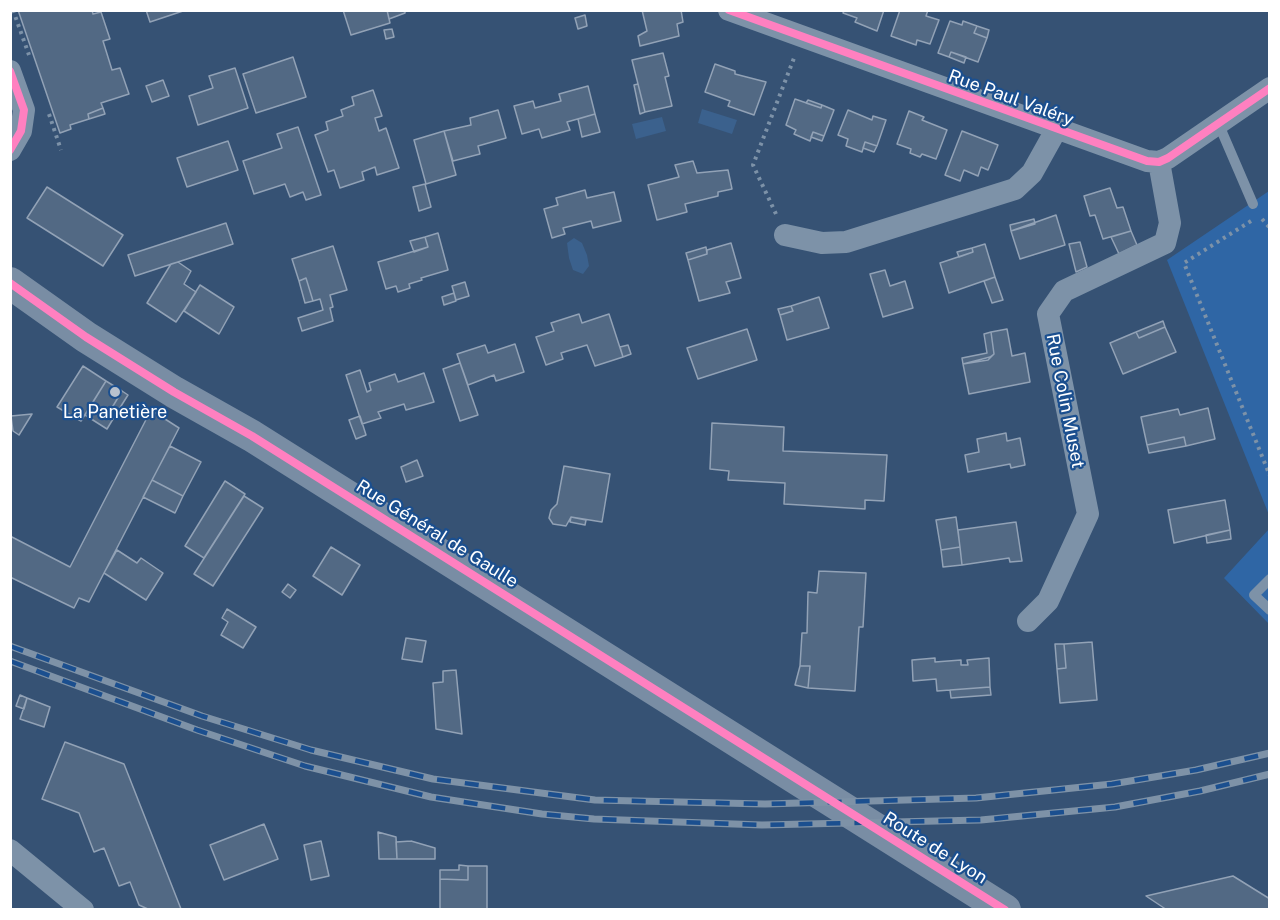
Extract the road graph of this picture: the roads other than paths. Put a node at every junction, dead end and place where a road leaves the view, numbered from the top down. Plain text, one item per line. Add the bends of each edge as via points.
1 (729, 10) edge
2 (10, 71) edge
3 (1269, 88) edge
4 (1219, 125) junction
5 (1056, 130) junction
6 (10, 150) edge
7 (1159, 162) junction
8 (1253, 204) dead end
9 (785, 235) road end
10 (10, 283) edge
11 (10, 302) edge
12 (86, 337) junction
13 (1269, 579) edge
14 (1269, 610) edge
15 (1028, 621) dead end
16 (849, 811) joint
17 (10, 850) edge
18 (83, 909) edge
19 (1005, 909) edge

1 - 5 street, Rue Paul Valéry
2 - 6 street via 24,110 21,131
3 - 4 street
4 - 7 street
4 - 8 lane
5 - 7 street, Rue Paul Valéry
5 - 9 street via 1032,173 1015,189 846,242 822,243
7 - 15 street, Rue Colin Muset via 1170,223 1164,243 1064,291 1048,314 1088,514 1048,601
10 - 12 main road, Rue Général de Gaulle
11 - 12 main road, Rue Général de Gaulle
12 - 16 main road, Rue Général de Gaulle via 262,442
13 - 14 lane via 1254,594
16 - 19 main road, Route de Lyon
17 - 18 street

